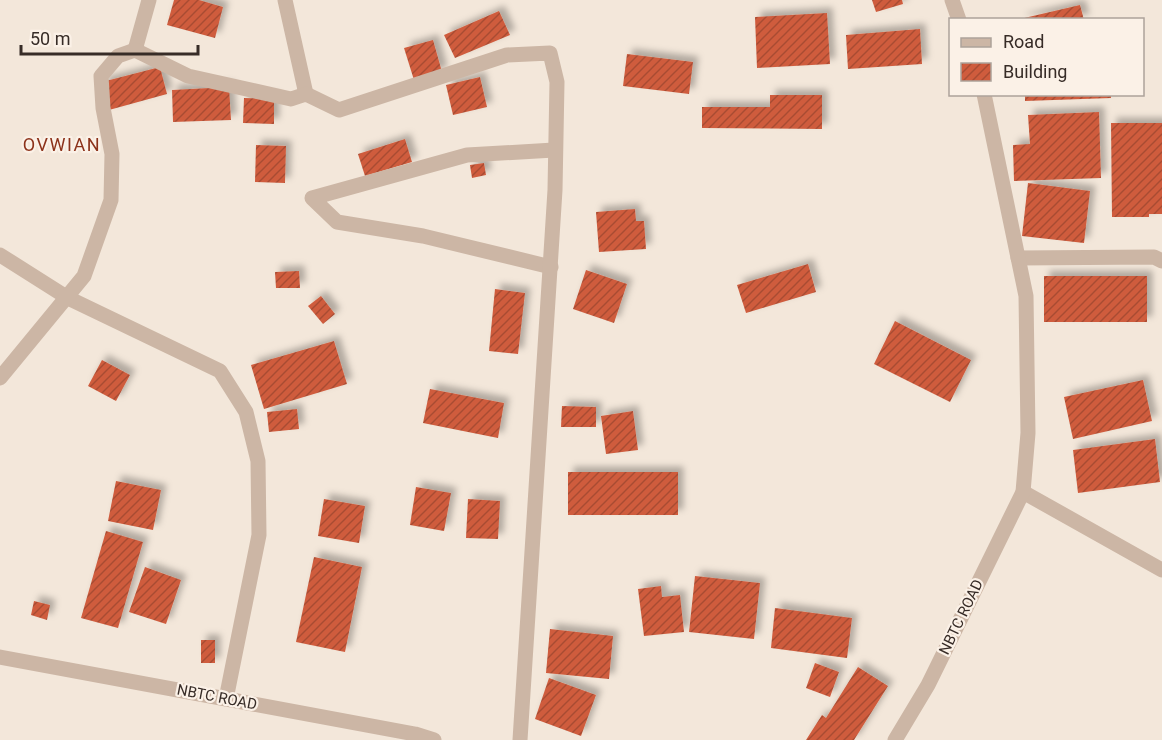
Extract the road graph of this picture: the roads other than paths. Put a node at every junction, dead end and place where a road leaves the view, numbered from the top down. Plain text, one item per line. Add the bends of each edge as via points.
1 (149, 0) edge
2 (285, 0) edge
3 (956, 1) edge
4 (960, 18) edge
5 (135, 50) junction
6 (306, 94) junction
7 (984, 96) edge
8 (554, 150) junction
9 (0, 255) edge
10 (1018, 258) junction
11 (1162, 261) edge
12 (551, 267) junction
13 (68, 298) junction
14 (0, 378) edge
15 (1023, 492) junction
16 (1162, 570) edge
17 (0, 657) edge
18 (226, 699) junction
19 (434, 740) edge
20 (520, 740) edge
21 (896, 740) edge

1 - 5 street
2 - 6 street
3 - 4 street
5 - 6 street via 188,76 291,99
5 - 13 street via 118,56 101,76 112,154 111,200 84,276
6 - 8 street via 339,111 507,55 550,53 557,82
7 - 10 street
8 - 12 street
8 - 12 street via 467,155 312,198 337,222 423,236
9 - 13 street
10 - 11 street via 1154,257
10 - 15 street via 1026,296 1028,433
12 - 20 street
13 - 14 street
13 - 18 street via 220,370 246,412 258,461 259,535
15 - 16 street
15 - 21 street, NBTC ROAD via 928,685
17 - 18 street, NBTC ROAD
18 - 19 street, NBTC ROAD

